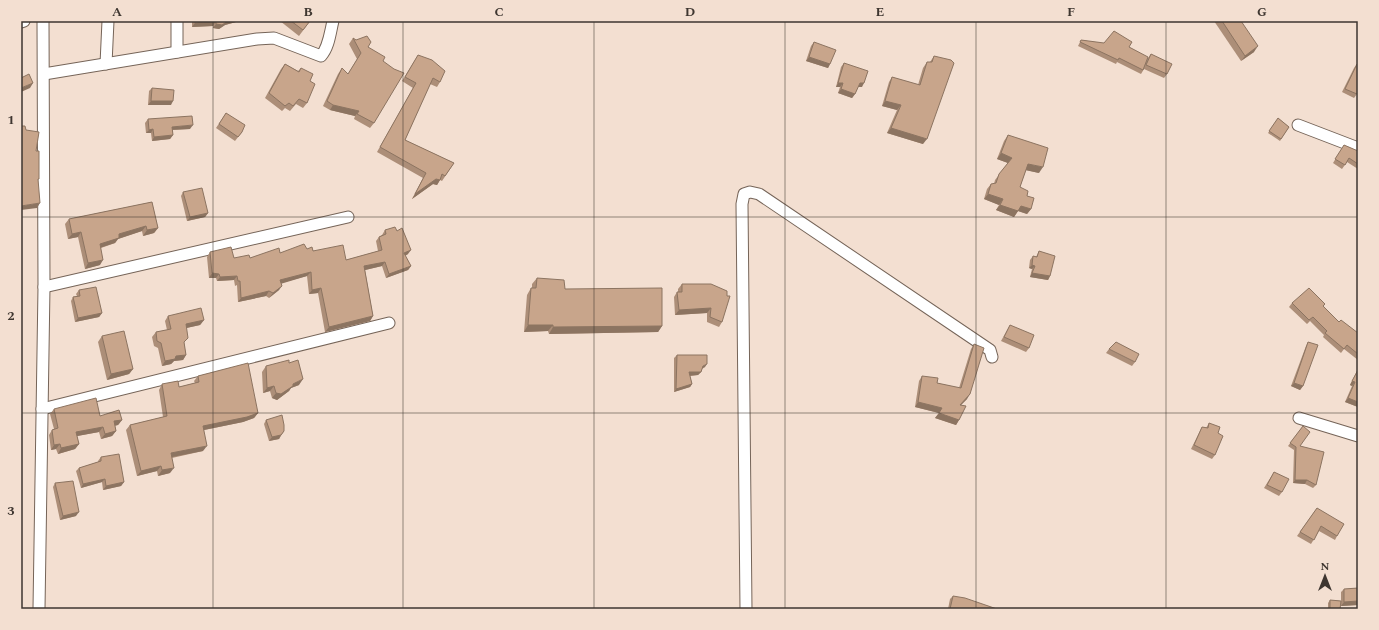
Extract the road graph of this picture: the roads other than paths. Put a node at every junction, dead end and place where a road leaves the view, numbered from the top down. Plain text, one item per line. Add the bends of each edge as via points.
1 (44, 21) edge
2 (108, 21) edge
3 (177, 21) edge
4 (333, 21) edge
5 (177, 52) junction
6 (106, 64) junction
7 (44, 74) junction
8 (1298, 125) dead end
9 (1358, 148) edge
10 (348, 217) dead end
11 (44, 287) junction
12 (389, 323) dead end
13 (992, 357) dead end
14 (42, 409) junction
15 (1299, 418) dead end
16 (1358, 436) edge
17 (39, 609) edge
18 (746, 609) edge

1 - 7 street
2 - 6 street
3 - 5 street
4 - 5 street via 329,40 321,56 274,38
5 - 6 street
6 - 7 street
7 - 11 street
8 - 9 street
10 - 11 street
11 - 14 street
12 - 14 street
13 - 18 street via 990,350 759,194 744,194 742,204
14 - 17 street
15 - 16 street

